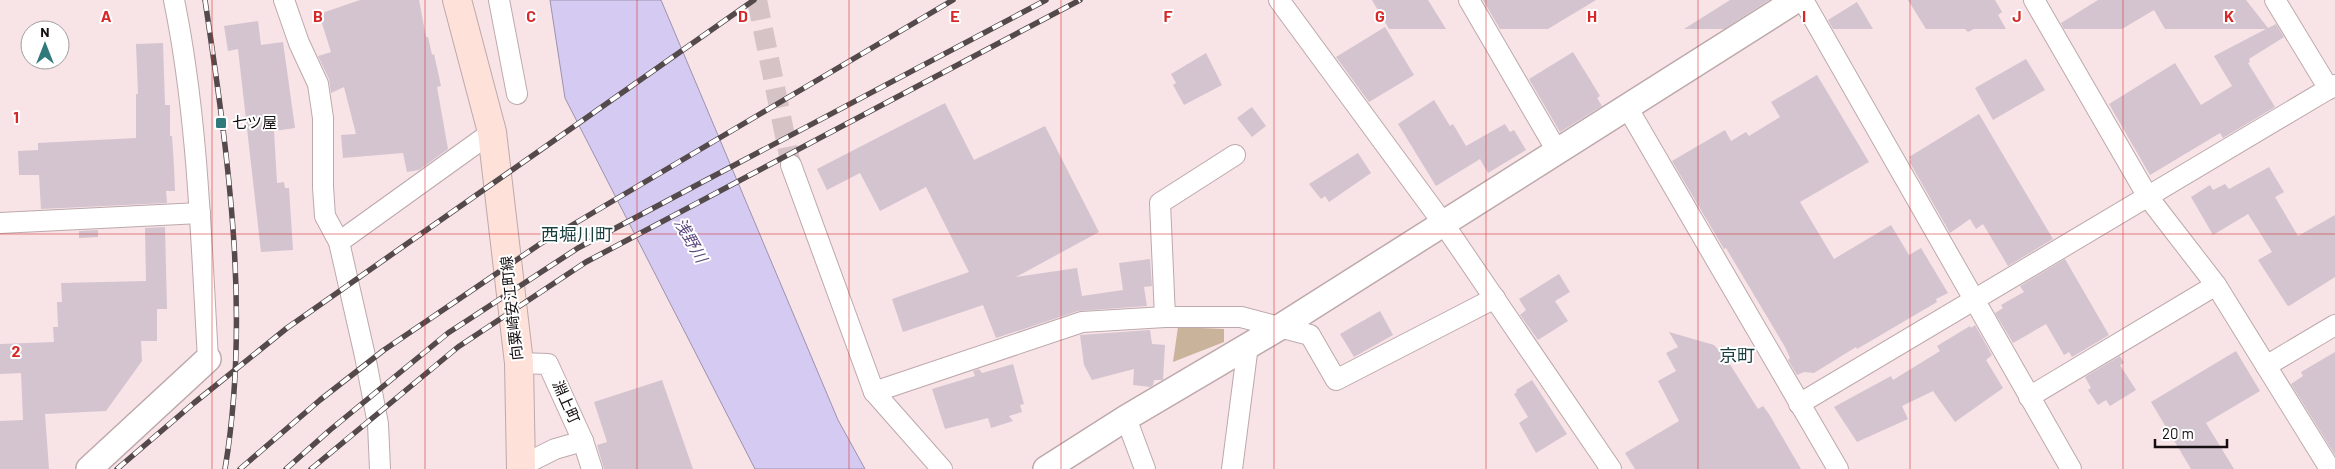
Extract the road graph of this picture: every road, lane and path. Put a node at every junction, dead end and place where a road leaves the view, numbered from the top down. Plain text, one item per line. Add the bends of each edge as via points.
1 (174, 0) edge
2 (284, 0) edge
3 (457, 0) edge
4 (499, 0) edge
5 (1469, 0) edge
6 (1796, 0) edge
7 (1803, 0) edge
8 (2034, 0) edge
9 (2275, 0) edge
10 (1282, 1) edge
11 (2332, 87) edge
12 (517, 94) dead end
13 (1627, 107) junction
14 (493, 140) junction
15 (1558, 151) junction
16 (1235, 155) dead end
17 (791, 165) tunnel mouth
18 (2148, 197) junction
19 (200, 213) junction
20 (0, 223) edge
21 (1443, 223) junction
22 (339, 242) junction
23 (2216, 285) junction
24 (1495, 298) junction
25 (1974, 300) junction
26 (1165, 317) junction
27 (2335, 325) edge
28 (1280, 327) junction
29 (1248, 345) junction
30 (208, 359) joint
31 (519, 363) junction
32 (2266, 366) junction
33 (874, 392) junction
34 (2029, 397) junction
35 (1799, 404) junction
36 (1126, 418) junction
37 (583, 441) junction
38 (521, 467) edge
39 (89, 469) edge
40 (380, 469) edge
41 (592, 469) edge
42 (942, 469) edge
43 (1046, 469) edge
44 (1145, 469) edge
45 (1232, 469) edge
46 (1611, 469) edge
47 (1838, 469) edge
48 (2071, 469) edge
49 (2330, 469) edge

1 - 19 street
2 - 22 street via 318,84 323,118 325,216
3 - 14 main road, 向粟崎安江町線
4 - 12 street
5 - 15 street
6 - 13 street
7 - 25 street
8 - 18 street
9 - 11 street
10 - 21 street
11 - 18 street
13 - 15 street
13 - 35 street
14 - 22 street
14 - 31 main road, 向粟崎安江町線
15 - 21 street
16 - 26 street via 1160,203
17 - 33 street
18 - 23 street
18 - 25 street
19 - 20 street
19 - 30 street
21 - 24 street
21 - 28 street
22 - 40 street via 378,424
23 - 32 street
23 - 34 street
24 - 28 street via 1336,380 1310,335
24 - 46 street
25 - 34 street
25 - 35 street
26 - 28 street via 1242,317
26 - 33 street via 1082,322
27 - 32 street
28 - 29 street
29 - 36 street
29 - 45 street
30 - 39 street
31 - 37 street, 淵上町 via 548,364
31 - 38 main road, 向粟崎安江町線
32 - 49 street
33 - 42 street
34 - 48 street
35 - 47 street
36 - 43 street
36 - 44 street
37 - 38 street via 555,449
37 - 41 street, 淵上町

